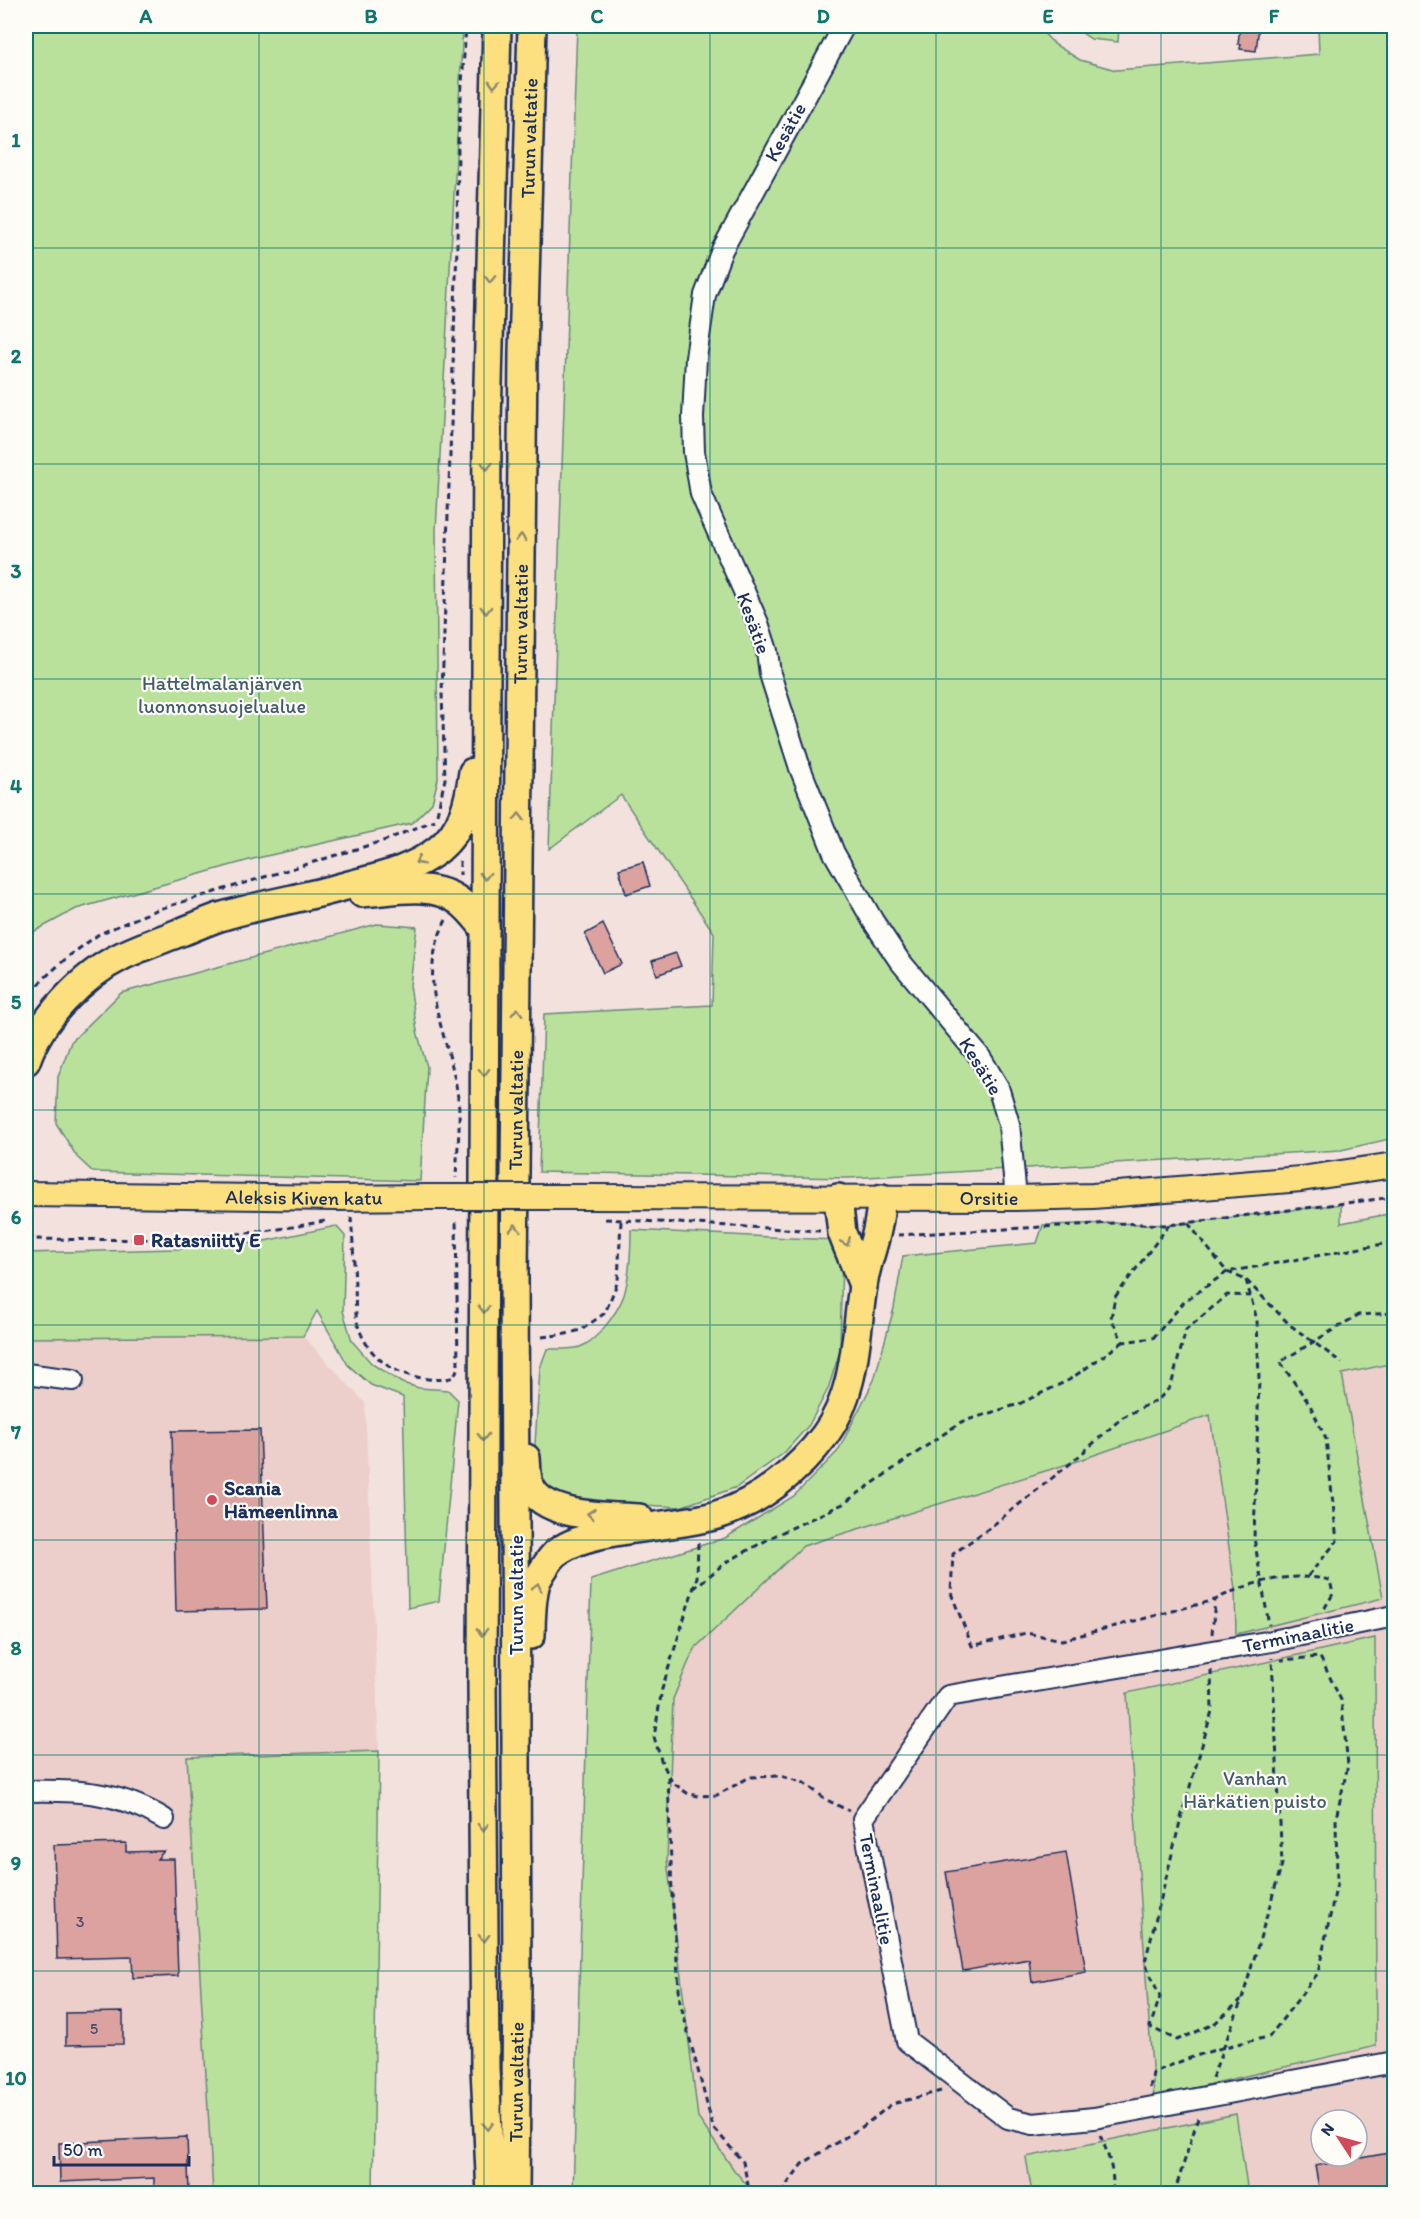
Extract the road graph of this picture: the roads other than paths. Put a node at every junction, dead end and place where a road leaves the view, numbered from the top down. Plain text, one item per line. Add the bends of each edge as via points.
1 (497, 26) edge
2 (532, 26) edge
3 (844, 26) edge
4 (485, 691) junction
5 (307, 897) junction
6 (485, 929) junction
7 (26, 1061) edge
8 (1395, 1165) edge
9 (26, 1194) edge
10 (583, 1197) joint
11 (882, 1197) junction
12 (838, 1198) junction
13 (1016, 1198) junction
14 (514, 1275) junction
15 (863, 1285) junction
16 (26, 1374) edge
17 (73, 1380) dead end
18 (695, 1521) junction
19 (1395, 1616) edge
20 (26, 1791) edge
21 (164, 1819) dead end
22 (517, 1980) junction
23 (1395, 2062) edge
24 (491, 2193) edge
25 (515, 2193) edge

1 -> 4 highway, Turun valtatie via 487,411
14 -> 2 highway, Turun valtatie via 523,352
3 - 13 street, Kesätie via 722,250 705,296 693,417 700,494 758,623 800,768 834,853 899,960 980,1057 998,1087 1009,1124
4 -> 5 highway via 469,802 452,835 421,861 393,873
4 -> 6 highway, Turun valtatie
5 - 6 highway via 428,889 457,899
5 - 7 highway via 223,916 120,957 78,986 52,1014
6 -> 24 highway, Turun valtatie via 483,1880
8 - 13 main road, Orsitie via 1203,1189
9 - 10 main road, Aleksis Kiven katu, bridge
10 - 12 main road, Orsitie
11 - 12 main road, Orsitie
11 - 13 main road, Orsitie
11 - 15 highway
12 -> 15 highway via 842,1233
18 -> 14 highway via 568,1511 537,1496 529,1485 524,1443
14 - 22 highway, Turun valtatie
15 - 18 highway via 856,1351 846,1391 825,1435 796,1467 767,1490 720,1515
16 - 17 street
22 -> 18 highway via 532,1842 531,1624 536,1582 555,1554 585,1537
19 - 23 street, Terminaalitie via 1310,1634 1273,1651 1211,1651 948,1696 863,1819 907,2041 1008,2118 1033,2124 1094,2118
20 - 21 street via 86,1791 116,1797
22 - 25 highway, Turun valtatie

